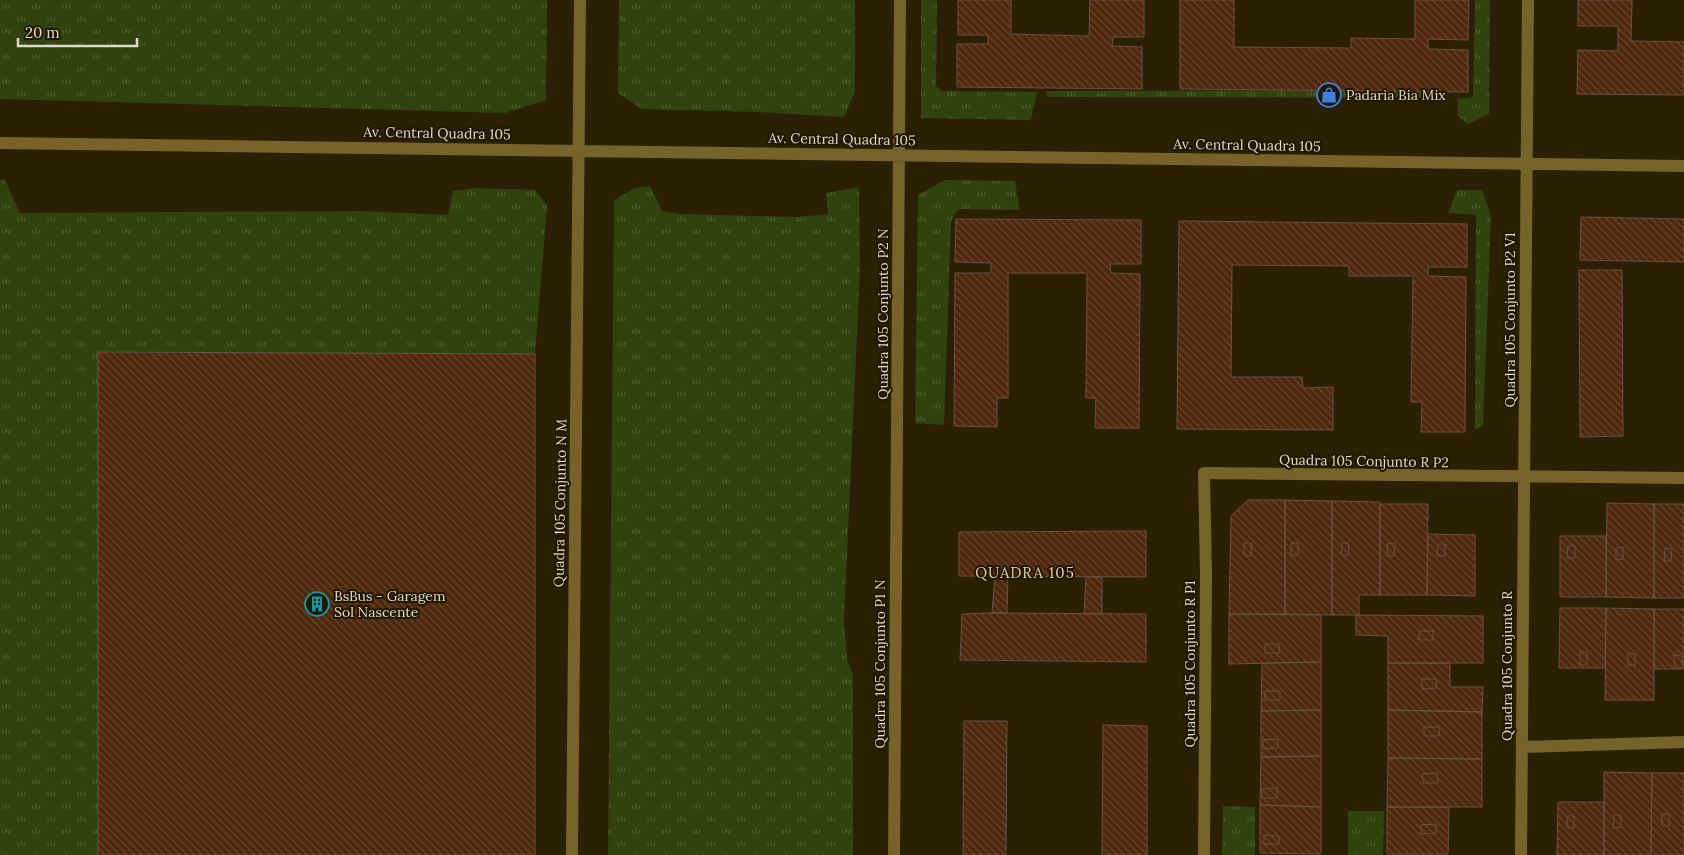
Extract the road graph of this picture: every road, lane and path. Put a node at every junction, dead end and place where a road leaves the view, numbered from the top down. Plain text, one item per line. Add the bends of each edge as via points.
1 (580, 0) edge
2 (900, 0) edge
3 (1528, 0) edge
4 (0, 142) edge
5 (579, 150) junction
6 (899, 155) junction
7 (1526, 164) junction
8 (1684, 166) edge
9 (896, 474) joint
10 (1204, 474) joint
11 (1524, 477) junction
12 (1684, 478) edge
13 (1684, 742) edge
14 (1522, 747) junction
15 (572, 855) edge
16 (894, 855) edge
17 (1204, 855) edge
18 (1521, 855) edge

1 - 5 street, Quadra 105 Conjunto N M
2 - 6 street, Quadra 105 Conjunto P2 N
3 - 7 street, Quadra 105 Conjunto P2 V1
4 - 5 street, Av. Central Quadra 105
5 - 6 street, Av. Central Quadra 105
5 - 15 street, Quadra 105 Conjunto N M
6 - 7 street, Av. Central Quadra 105
6 - 9 street, Quadra 105 Conjunto P2 N
7 - 8 street, Av. Central Quadra 105
7 - 11 street, Quadra 105 Conjunto P2 V1
9 - 16 street, Quadra 105 Conjunto P1 N
10 - 11 street, Quadra 105 Conjunto R P2
10 - 17 street, Quadra 105 Conjunto R P1
11 - 12 street, Quadra 105 Conjunto R P2
11 - 14 street, Quadra 105 Conjunto R
13 - 14 street
14 - 18 street, Quadra 105 Conjunto R

